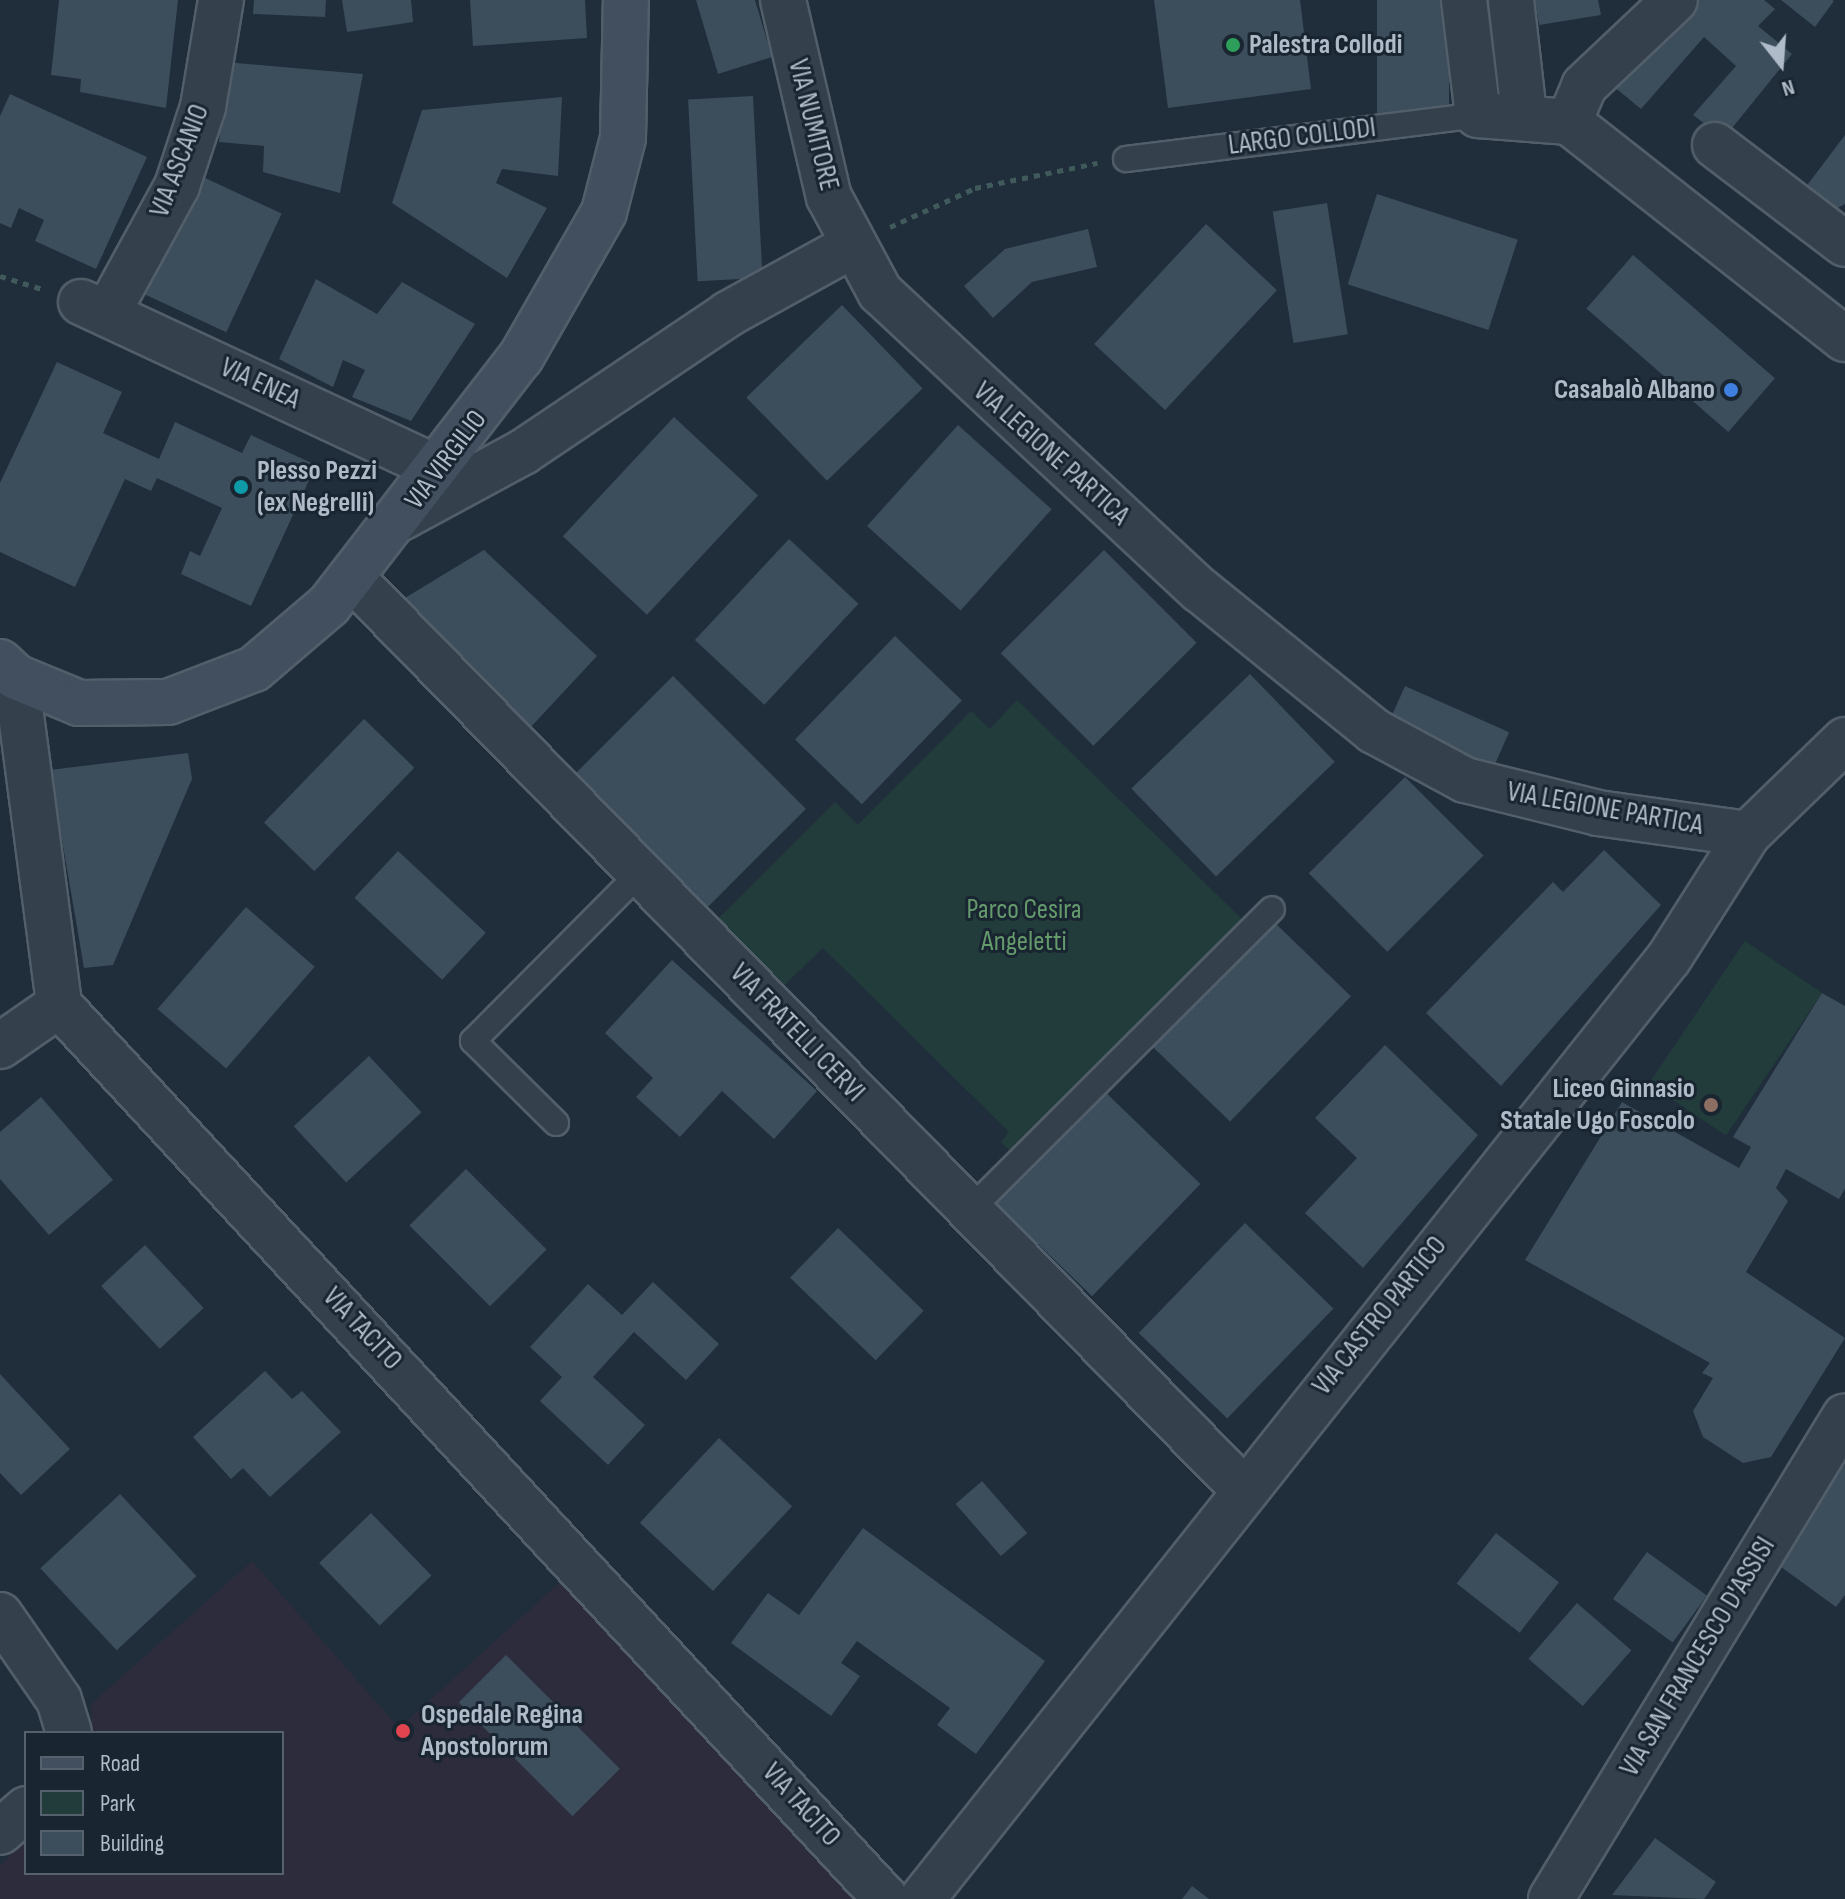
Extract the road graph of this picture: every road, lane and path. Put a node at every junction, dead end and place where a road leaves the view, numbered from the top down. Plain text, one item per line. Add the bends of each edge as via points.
1 (221, 0) edge
2 (626, 0) edge
3 (783, 0) edge
4 (1464, 0) edge
5 (1511, 0) edge
6 (1675, 0) edge
7 (1524, 114) junction
8 (1478, 115) junction
9 (1569, 122) junction
10 (1715, 145) dead end
11 (1126, 159) joint
12 (1845, 244) edge
13 (851, 246) junction
14 (0, 276) edge
15 (80, 302) junction
16 (1839, 321) edge
17 (439, 469) junction
18 (401, 518) junction
19 (352, 578) junction
20 (8, 670) edge
21 (1845, 740) edge
22 (1748, 834) junction
23 (640, 873) junction
24 (1272, 909) dead end
25 (59, 1005) junction
26 (0, 1046) edge
27 (556, 1123) dead end
28 (970, 1210) junction
29 (1845, 1416) edge
30 (1242, 1488) junction
31 (0, 1615) edge
32 (68, 1731) edge
33 (24, 1811) edge
34 (0, 1832) edge
35 (886, 1899) edge
36 (922, 1899) edge
37 (1551, 1899) edge

1 - 15 street, VIA ASCANIO via 203,107 177,186
2 - 17 street, VIA VIRGILIO via 623,138 604,212 521,357
3 - 13 street, VIA NUMITORE via 821,168
4 - 8 street
5 - 7 street
6 - 9 street via 1584,86
7 - 8 street
7 - 9 street
8 - 11 lane, LARGO COLLODI
9 - 16 street
10 - 12 street
11 - 13 path via 975,188
13 - 18 street via 715,322 510,460
13 - 22 street, VIA LEGIONE PARTICA via 909,325 1200,590 1374,731 1435,766 1511,795
14 - 15 path
15 - 17 street, VIA ENEA
17 - 18 street, VIA VIRGILIO
18 - 19 street, VIA VIRGILIO
19 - 20 street, VIA VIRGILIO via 280,651 199,694 138,706 87,704
19 - 23 street, VIA FRATELLI CERVI
20 - 25 street
21 - 22 street, VIA CASTRO PARTICO
22 - 30 street, VIA CASTRO PARTICO via 1669,958
23 - 27 lane via 473,1041
23 - 28 street, VIA FRATELLI CERVI
24 - 28 lane
25 - 26 street
25 - 35 street, VIA TACITO
28 - 30 street, VIA FRATELLI CERVI
29 - 37 street, VIA SAN FRANCESCO D'ASSISI
30 - 36 street, VIA CASTRO PARTICO
31 - 32 street via 59,1700
33 - 34 street

